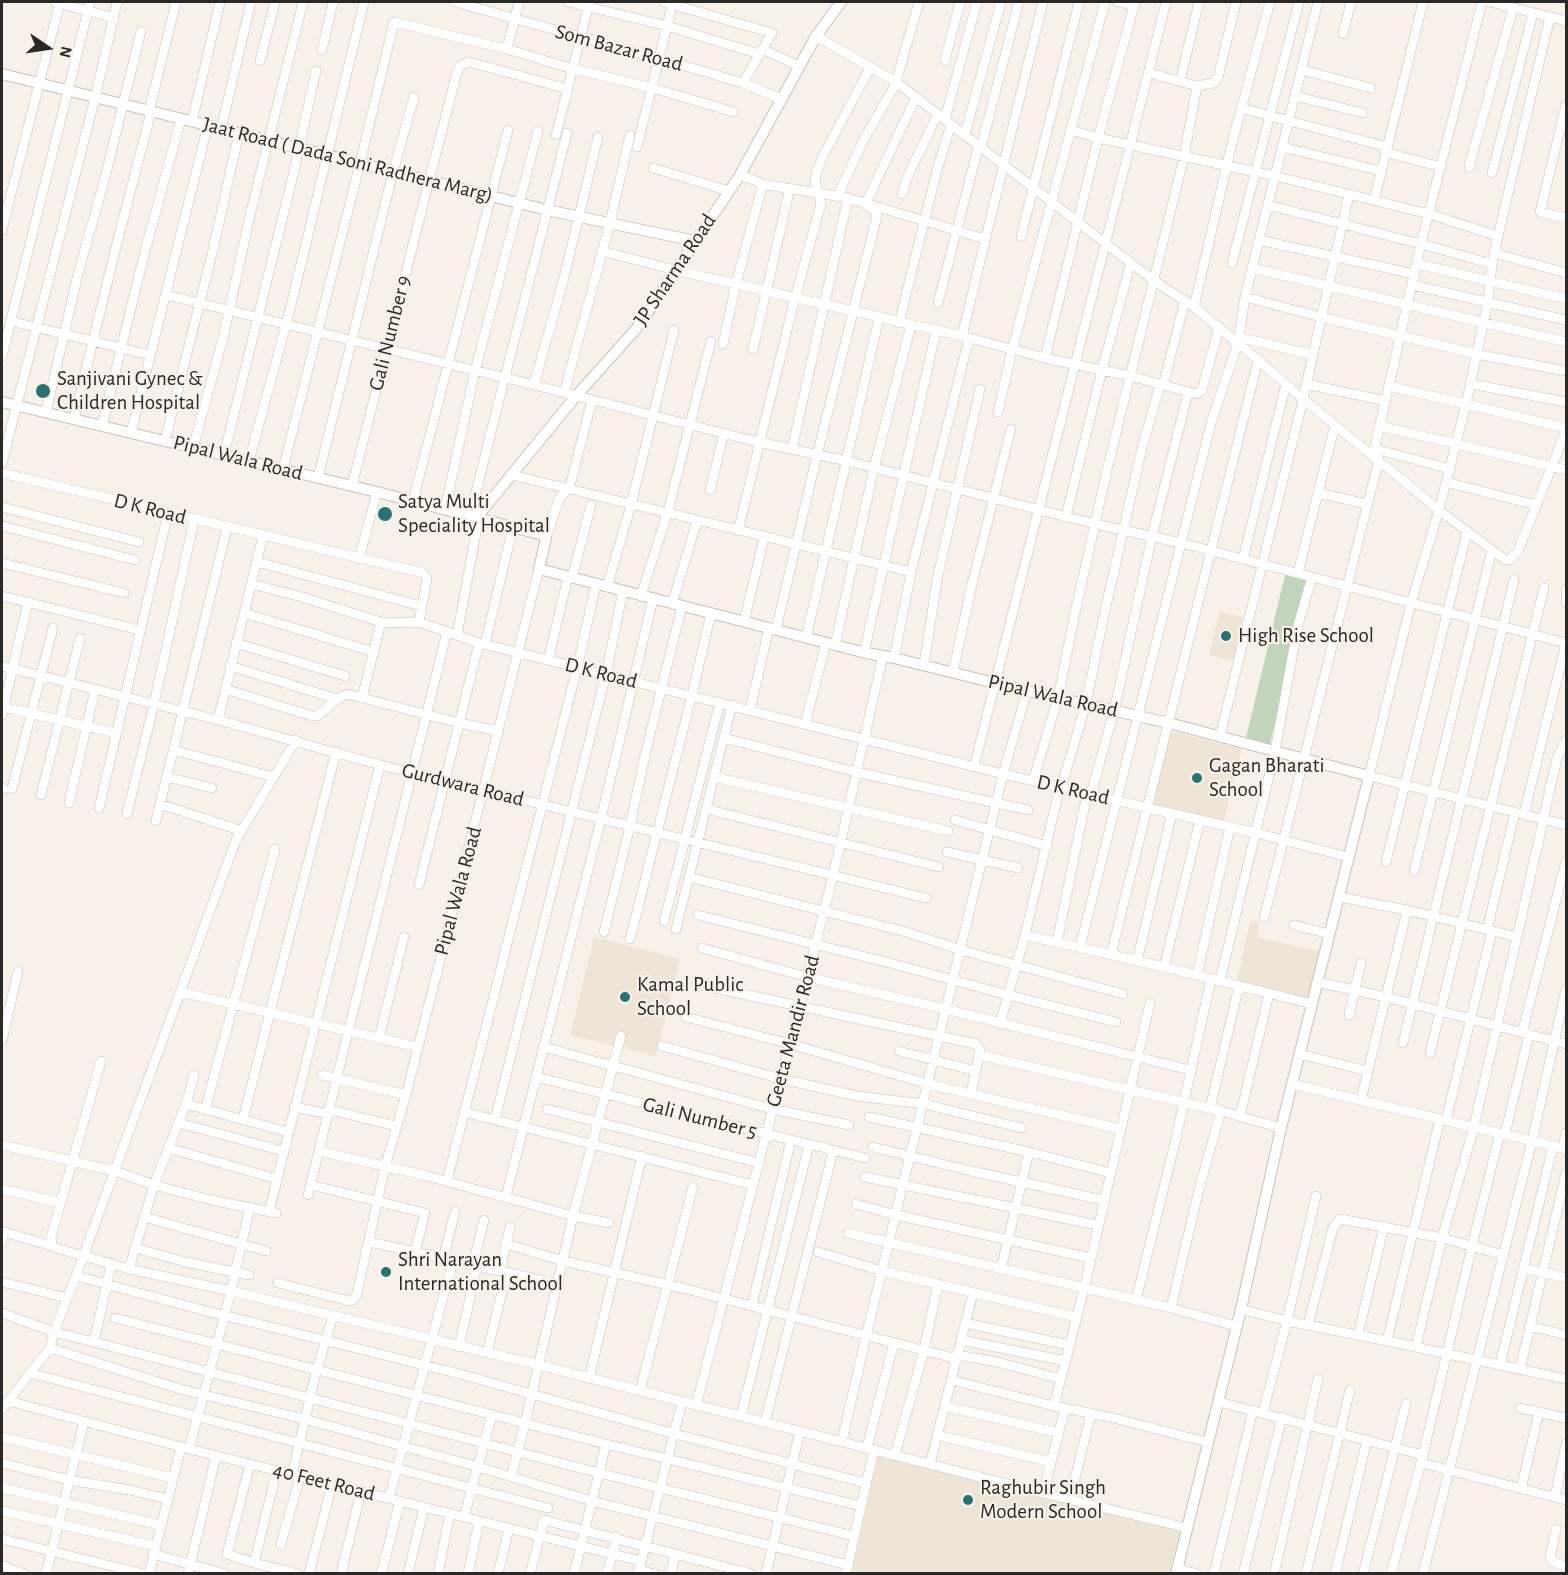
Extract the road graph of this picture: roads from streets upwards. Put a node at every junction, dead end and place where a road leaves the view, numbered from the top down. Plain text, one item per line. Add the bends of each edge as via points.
1 (58, 2) edge
2 (117, 2) edge
3 (176, 2) edge
4 (220, 2) edge
5 (252, 2) edge
6 (275, 2) edge
7 (303, 2) edge
8 (333, 2) edge
9 (364, 2) edge
10 (455, 2) edge
11 (519, 2) edge
12 (568, 2) edge
13 (670, 2) edge
14 (841, 2) edge
15 (920, 2) edge
16 (960, 2) edge
17 (977, 2) edge
18 (1001, 2) edge
19 (1019, 2) edge
20 (1043, 2) edge
21 (1079, 2) edge
22 (1105, 2) edge
23 (1118, 2) edge
24 (1166, 2) edge
25 (1199, 2) edge
26 (1236, 2) edge
27 (1270, 2) edge
28 (1299, 2) edge
29 (1318, 2) edge
30 (1351, 2) edge
31 (1423, 2) edge
32 (1482, 2) edge
33 (1490, 2) edge
34 (589, 4) edge
35 (1134, 4) edge
36 (88, 6) edge
37 (1513, 8) junction
38 (1533, 13) junction
39 (1550, 16) junction
40 (114, 18) junction
41 (515, 19) junction
42 (1566, 21) edge
43 (667, 26) junction
44 (141, 31) dead end
45 (1343, 34) dead end
46 (816, 36) junction
47 (580, 37) junction
48 (507, 49) junction
49 (322, 50) dead end
50 (760, 51) junction
51 (659, 59) junction
52 (945, 60) dead end
53 (260, 61) dead end
54 (799, 66) junction
55 (871, 66) junction
56 (573, 69) junction
57 (1302, 69) junction
58 (316, 71) dead end
59 (1149, 73) junction
60 (2, 74) edge
61 (1180, 81) junction
62 (897, 82) junction
63 (743, 83) junction
64 (40, 84) junction
65 (1197, 86) junction
66 (651, 88) junction
67 (1371, 88) dead end
68 (568, 89) junction
69 (68, 92) junction
70 (1295, 96) junction
71 (414, 97) dead end
72 (916, 97) junction
73 (95, 98) junction
74 (781, 99) junction
75 (123, 105) junction
76 (1566, 105) edge
77 (1241, 108) junction
78 (150, 111) junction
79 (734, 112) dead end
80 (1363, 113) dead end
81 (1270, 116) junction
82 (181, 119) junction
83 (944, 119) junction
84 (1289, 121) junction
85 (192, 122) junction
86 (208, 125) junction
87 (221, 129) junction
88 (508, 130) dead end
89 (1071, 130) junction
90 (538, 131) dead end
91 (239, 133) junction
92 (567, 133) dead end
93 (965, 134) junction
94 (556, 135) dead end
95 (630, 135) dead end
96 (598, 137) dead end
97 (1098, 138) junction
98 (270, 140) junction
99 (1131, 144) junction
100 (980, 146) junction
101 (637, 147) dead end
102 (1282, 147) junction
103 (299, 148) junction
104 (1386, 149) junction
105 (327, 155) junction
106 (1184, 157) junction
107 (360, 163) junction
108 (1003, 166) junction
109 (1227, 166) junction
110 (1441, 167) junction
111 (1469, 167) dead end
112 (653, 168) dead end
113 (1381, 171) junction
114 (393, 172) junction
115 (1256, 172) junction
116 (1492, 173) dead end
117 (740, 175) junction
118 (1275, 176) junction
119 (429, 181) junction
120 (761, 184) junction
121 (790, 188) junction
122 (1034, 188) junction
123 (729, 191) junction
124 (819, 194) junction
125 (902, 194) dead end
126 (1349, 195) junction
127 (491, 196) junction
128 (837, 197) junction
129 (848, 198) junction
130 (1374, 201) junction
131 (520, 203) junction
132 (1052, 203) junction
133 (866, 204) junction
134 (1268, 205) junction
135 (547, 210) junction
136 (1429, 214) junction
137 (577, 216) junction
138 (1566, 218) edge
139 (925, 222) junction
140 (610, 223) junction
141 (1078, 223) junction
142 (1342, 223) junction
143 (2, 230) edge
144 (957, 230) junction
145 (1498, 236) junction
146 (1021, 237) dead end
147 (985, 239) junction
148 (1259, 240) junction
149 (695, 241) junction
150 (1105, 242) junction
151 (1421, 244) junction
152 (602, 251) junction
153 (1494, 253) junction
154 (1335, 257) junction
155 (1131, 262) junction
156 (1232, 263) dead end
157 (1492, 264) junction
158 (1252, 268) junction
159 (1415, 269) junction
160 (675, 270) junction
161 (1566, 273) edge
162 (1153, 280) junction
163 (1490, 280) junction
164 (736, 284) junction
165 (1412, 285) junction
166 (1328, 286) junction
167 (766, 291) junction
168 (166, 295) junction
169 (1245, 297) junction
170 (795, 298) junction
171 (1566, 298) edge
172 (1185, 300) junction
173 (1488, 302) junction
174 (200, 303) junction
175 (938, 303) dead end
176 (824, 305) junction
177 (1408, 305) junction
178 (1194, 307) junction
179 (229, 311) junction
180 (852, 312) junction
181 (258, 318) junction
182 (879, 318) junction
183 (1321, 318) junction
184 (1566, 320) edge
185 (10, 321) junction
186 (899, 322) junction
187 (1484, 323) junction
188 (286, 324) junction
189 (911, 325) junction
190 (1219, 327) junction
191 (37, 328) junction
192 (674, 330) dead end
193 (936, 331) junction
194 (317, 333) junction
195 (64, 334) junction
196 (1401, 335) junction
197 (965, 337) junction
198 (352, 340) junction
199 (1238, 340) junction
200 (93, 341) junction
201 (711, 341) dead end
202 (1566, 342) edge
203 (723, 344) dead end
204 (121, 348) junction
205 (386, 349) junction
206 (753, 349) dead end
207 (1012, 350) junction
208 (1476, 354) junction
209 (150, 355) junction
210 (1313, 355) junction
211 (2, 356) edge
212 (1045, 358) junction
213 (1258, 360) junction
214 (447, 364) junction
215 (1073, 364) junction
216 (1102, 370) junction
217 (476, 371) junction
218 (1566, 371) edge
219 (1130, 376) junction
220 (506, 378) junction
221 (1286, 384) junction
222 (1306, 384) junction
223 (1470, 384) junction
224 (534, 385) junction
225 (1162, 386) junction
226 (1389, 386) junction
227 (980, 389) dead end
228 (564, 393) junction
229 (1188, 393) junction
230 (576, 396) junction
231 (1303, 399) junction
232 (592, 400) junction
233 (1386, 401) junction
234 (2, 402) edge
235 (1566, 402) edge
236 (1466, 404) junction
237 (17, 405) junction
238 (46, 412) junction
239 (998, 412) dead end
240 (654, 416) junction
241 (74, 419) junction
242 (690, 424) junction
243 (1335, 425) junction
244 (102, 426) junction
245 (1380, 426) junction
246 (1011, 429) dead end
247 (1566, 429) edge
248 (131, 433) junction
249 (724, 433) junction
250 (165, 441) junction
251 (760, 442) junction
252 (1457, 443) junction
253 (193, 447) junction
254 (792, 449) junction
255 (1376, 454) junction
256 (224, 455) junction
257 (817, 455) junction
258 (846, 460) junction
259 (249, 461) junction
260 (2, 463) edge
261 (1551, 466) junction
262 (874, 468) junction
263 (283, 469) junction
264 (1450, 469) junction
265 (1566, 470) edge
266 (2, 473) edge
267 (512, 475) junction
268 (903, 475) junction
269 (318, 478) junction
270 (933, 482) junction
271 (1446, 482) junction
272 (352, 486) junction
273 (957, 488) junction
274 (568, 489) junction
275 (710, 490) dead end
276 (377, 492) junction
277 (1318, 493) junction
278 (994, 498) junction
279 (413, 501) junction
280 (1367, 504) junction
281 (591, 505) dead end
282 (631, 505) junction
283 (1536, 505) junction
284 (2, 507) edge
285 (445, 509) junction
286 (1039, 509) junction
287 (1439, 510) junction
288 (168, 513) junction
289 (668, 514) junction
290 (1066, 516) junction
291 (475, 517) junction
292 (194, 520) junction
293 (697, 521) junction
294 (1095, 524) junction
295 (2, 526) edge
296 (513, 527) junction
297 (227, 528) junction
298 (738, 531) junction
299 (1123, 531) junction
300 (1467, 531) junction
301 (263, 536) junction
302 (1152, 536) junction
303 (546, 538) junction
304 (764, 538) junction
305 (139, 542) dead end
306 (1181, 543) junction
307 (796, 546) junction
308 (1209, 550) junction
309 (1492, 550) junction
310 (826, 552) junction
311 (359, 559) junction
312 (855, 559) junction
313 (1243, 559) junction
314 (135, 560) dead end
315 (257, 562) junction
316 (2, 563) edge
317 (1262, 564) junction
318 (883, 566) junction
319 (539, 569) junction
320 (911, 572) junction
321 (1298, 573) junction
322 (570, 577) junction
323 (1312, 577) junction
324 (1514, 579) dead end
325 (251, 584) junction
326 (602, 585) junction
327 (1348, 586) junction
328 (1544, 588) dead end
329 (1566, 590) edge
330 (623, 591) junction
331 (124, 593) dead end
332 (2, 596) edge
333 (641, 596) junction
334 (653, 599) junction
335 (28, 602) junction
336 (1566, 602) edge
337 (1411, 603) junction
338 (677, 605) junction
339 (422, 606) junction
340 (1446, 612) junction
341 (244, 613) junction
342 (711, 613) junction
343 (1474, 619) junction
344 (381, 622) junction
345 (419, 622) junction
346 (744, 622) junction
347 (1502, 626) junction
348 (53, 628) dead end
349 (772, 629) junction
350 (140, 630) junction
351 (447, 631) junction
352 (1532, 632) junction
353 (457, 635) junction
354 (80, 638) dead end
355 (806, 638) junction
356 (236, 643) junction
357 (1566, 643) edge
358 (482, 644) junction
359 (831, 644) junction
360 (374, 652) junction
361 (518, 653) junction
362 (864, 653) junction
363 (889, 657) junction
364 (548, 660) junction
365 (924, 665) junction
366 (230, 666) junction
367 (578, 667) junction
368 (6, 668) edge
369 (953, 672) junction
370 (606, 674) junction
371 (41, 676) junction
372 (345, 676) dead end
373 (635, 681) junction
374 (68, 683) junction
375 (995, 683) junction
376 (661, 687) junction
377 (225, 689) junction
378 (95, 690) junction
379 (1027, 691) junction
380 (692, 695) junction
381 (124, 696) junction
382 (362, 698) junction
383 (1058, 698) junction
384 (337, 699) junction
385 (720, 702) junction
386 (154, 704) junction
387 (1086, 704) junction
388 (732, 705) junction
389 (2, 710) edge
390 (750, 710) junction
391 (183, 711) junction
392 (1114, 711) junction
393 (31, 714) junction
394 (426, 715) junction
395 (1139, 715) junction
396 (59, 720) junction
397 (218, 720) junction
398 (459, 723) junction
399 (1169, 723) junction
400 (805, 724) junction
401 (87, 727) junction
402 (499, 730) junction
403 (116, 733) junction
404 (1220, 736) junction
405 (723, 738) junction
406 (864, 739) junction
407 (296, 740) junction
408 (1566, 740) edge
409 (173, 750) junction
410 (1275, 751) junction
411 (336, 752) junction
412 (1304, 759) junction
413 (380, 765) junction
414 (974, 767) junction
415 (856, 772) junction
416 (412, 773) junction
417 (1003, 774) junction
418 (1370, 776) junction
419 (167, 777) junction
420 (274, 777) junction
421 (714, 777) junction
422 (446, 781) junction
423 (1033, 781) junction
424 (1404, 786) junction
425 (1060, 787) junction
426 (212, 788) dead end
427 (6, 789) edge
428 (484, 790) junction
429 (1434, 793) junction
430 (1089, 794) junction
431 (40, 795) dead end
432 (1462, 799) junction
433 (1117, 800) junction
434 (69, 803) dead end
435 (996, 803) junction
436 (160, 804) junction
437 (542, 805) junction
438 (1491, 806) junction
439 (848, 807) junction
440 (99, 808) dead end
441 (1147, 808) junction
442 (706, 809) junction
443 (1028, 810) dead end
444 (572, 812) junction
445 (1172, 813) junction
446 (1519, 813) junction
447 (127, 814) dead end
448 (601, 819) junction
449 (1544, 819) junction
450 (955, 820) dead end
451 (1200, 820) junction
452 (156, 821) dead end
453 (1566, 825) edge
454 (630, 826) junction
455 (1230, 827) junction
456 (990, 830) junction
457 (242, 831) junction
458 (948, 831) dead end
459 (656, 832) junction
460 (1256, 833) junction
461 (686, 840) junction
462 (1285, 840) junction
463 (698, 843) junction
464 (840, 843) junction
465 (1047, 846) junction
466 (275, 849) dead end
467 (947, 852) dead end
468 (1348, 857) junction
469 (983, 860) junction
470 (1566, 861) edge
471 (1386, 862) dead end
472 (939, 867) dead end
473 (1018, 868) dead end
474 (1414, 871) dead end
475 (833, 876) junction
476 (689, 877) junction
477 (419, 885) dead end
478 (1339, 897) junction
479 (926, 898) dead end
480 (1407, 910) junction
481 (823, 912) junction
482 (698, 915) dead end
483 (1434, 917) junction
484 (1264, 918) dead end
485 (664, 921) dead end
486 (1463, 924) junction
487 (1294, 925) dead end
488 (676, 929) dead end
489 (1490, 931) junction
490 (604, 932) dead end
491 (1329, 934) junction
492 (1025, 935) junction
493 (404, 937) dead end
494 (1517, 937) junction
495 (630, 939) dead end
496 (1056, 942) junction
497 (815, 944) junction
498 (702, 948) dead end
499 (1080, 948) junction
500 (961, 950) junction
501 (1110, 955) junction
502 (1137, 961) junction
503 (1361, 963) dead end
504 (1016, 966) junction
505 (1164, 967) junction
506 (18, 972) dead end
507 (1197, 975) junction
508 (807, 978) junction
509 (953, 980) junction
510 (1216, 980) junction
511 (1317, 982) junction
512 (696, 984) dead end
513 (1239, 986) junction
514 (1566, 989) edge
515 (1355, 990) junction
516 (181, 992) junction
517 (1123, 994) dead end
518 (1269, 994) junction
519 (1008, 995) junction
520 (1386, 997) junction
521 (1565, 999) edge
522 (1150, 1003) dead end
523 (232, 1004) junction
524 (1312, 1004) junction
525 (1412, 1006) junction
526 (799, 1007) junction
527 (945, 1009) junction
528 (269, 1012) junction
529 (1440, 1012) junction
530 (1349, 1015) dead end
531 (686, 1017) dead end
532 (1471, 1021) junction
533 (1116, 1022) dead end
534 (316, 1023) junction
535 (1000, 1024) junction
536 (1498, 1027) junction
537 (349, 1030) junction
538 (1526, 1034) junction
539 (621, 1036) dead end
540 (939, 1037) junction
541 (379, 1038) junction
542 (2, 1040) edge
543 (1554, 1041) junction
544 (1403, 1042) dead end
545 (790, 1044) junction
546 (1566, 1044) edge
547 (662, 1046) dead end
548 (417, 1047) junction
549 (543, 1047) junction
550 (899, 1052) dead end
551 (1430, 1053) dead end
552 (1299, 1054) junction
553 (979, 1055) junction
554 (1137, 1057) junction
555 (933, 1060) junction
556 (101, 1061) dead end
557 (613, 1066) junction
558 (1190, 1070) junction
559 (976, 1071) junction
560 (1368, 1071) junction
561 (194, 1075) dead end
562 (322, 1075) dead end
563 (536, 1077) junction
564 (337, 1079) junction
565 (781, 1079) junction
566 (928, 1084) junction
567 (1292, 1084) junction
568 (1130, 1089) junction
569 (971, 1094) junction
570 (406, 1095) junction
571 (605, 1095) junction
572 (1361, 1100) junction
573 (1184, 1102) junction
574 (186, 1104) junction
575 (924, 1104) junction
576 (294, 1107) junction
577 (1210, 1108) junction
578 (547, 1109) dead end
579 (772, 1109) junction
580 (205, 1110) junction
581 (1221, 1111) junction
582 (329, 1112) junction
583 (464, 1112) junction
584 (1240, 1116) junction
585 (869, 1117) dead end
586 (243, 1119) junction
587 (495, 1119) junction
588 (1443, 1119) junction
589 (178, 1123) junction
590 (597, 1123) junction
591 (849, 1125) dead end
592 (396, 1126) junction
593 (524, 1126) junction
594 (1474, 1127) junction
595 (918, 1128) junction
596 (1022, 1128) dead end
597 (1281, 1128) junction
598 (1120, 1129) junction
599 (288, 1132) junction
600 (1566, 1133) edge
601 (1503, 1134) junction
602 (766, 1135) junction
603 (791, 1140) junction
604 (1532, 1141) junction
605 (592, 1143) junction
606 (3, 1145) edge
607 (809, 1145) junction
608 (1553, 1146) junction
609 (873, 1147) dead end
610 (168, 1148) junction
611 (1565, 1149) edge
612 (284, 1151) junction
613 (319, 1151) junction
614 (833, 1151) junction
615 (1029, 1152) junction
616 (911, 1155) junction
617 (2, 1156) edge
618 (642, 1156) junction
619 (864, 1158) dead end
620 (73, 1161) junction
621 (759, 1162) junction
622 (385, 1167) junction
623 (115, 1171) junction
624 (1111, 1173) junction
625 (1566, 1173) edge
626 (865, 1177) dead end
627 (277, 1179) junction
628 (447, 1181) junction
629 (1023, 1182) junction
630 (154, 1185) junction
631 (311, 1185) junction
632 (753, 1185) junction
633 (903, 1186) junction
634 (693, 1187) dead end
635 (2, 1189) edge
636 (308, 1195) dead end
637 (1316, 1196) dead end
638 (506, 1197) junction
639 (1103, 1200) junction
640 (379, 1201) junction
641 (61, 1203) junction
642 (855, 1204) dead end
643 (250, 1207) junction
644 (1016, 1209) junction
645 (455, 1212) dead end
646 (896, 1215) junction
647 (573, 1216) junction
648 (144, 1217) junction
649 (484, 1220) dead end
650 (609, 1223) dead end
651 (1097, 1225) junction
652 (1384, 1226) junction
653 (510, 1227) dead end
654 (1411, 1232) junction
655 (848, 1233) dead end
656 (1442, 1238) junction
657 (1008, 1240) junction
658 (2, 1241) edge
659 (370, 1242) junction
660 (889, 1242) junction
661 (242, 1244) junction
662 (506, 1244) junction
663 (52, 1246) junction
664 (1472, 1246) junction
665 (135, 1248) junction
666 (266, 1251) dead end
667 (416, 1252) junction
668 (818, 1252) dead end
669 (1504, 1255) junction
670 (84, 1256) junction
671 (1090, 1258) junction
672 (448, 1260) junction
673 (563, 1261) junction
674 (111, 1265) junction
675 (475, 1265) junction
676 (1523, 1268) junction
677 (129, 1269) junction
678 (1001, 1269) junction
679 (503, 1271) junction
680 (882, 1271) junction
681 (235, 1272) junction
682 (1542, 1272) junction
683 (613, 1273) junction
684 (249, 1275) dead end
685 (1566, 1275) edge
686 (76, 1276) junction
687 (2, 1282) edge
688 (278, 1283) dead end
689 (558, 1284) junction
690 (938, 1284) junction
691 (106, 1285) junction
692 (667, 1285) junction
693 (1084, 1289) junction
694 (231, 1291) junction
695 (973, 1293) junction
696 (724, 1298) junction
697 (67, 1299) junction
698 (1136, 1300) junction
699 (752, 1306) junction
700 (1171, 1308) junction
701 (1241, 1309) junction
702 (766, 1311) junction
703 (2, 1313) edge
704 (224, 1316) junction
705 (333, 1316) junction
706 (791, 1317) junction
707 (1076, 1317) junction
708 (115, 1318) dead end
709 (1287, 1321) junction
710 (965, 1323) junction
711 (1308, 1325) junction
712 (1236, 1326) junction
713 (1530, 1326) junction
714 (54, 1332) junction
715 (1358, 1335) junction
716 (1566, 1335) edge
717 (866, 1336) junction
718 (325, 1340) junction
719 (432, 1340) junction
720 (961, 1340) junction
721 (1387, 1341) junction
722 (94, 1342) junction
723 (894, 1342) junction
724 (217, 1344) junction
725 (1070, 1344) junction
726 (1416, 1346) junction
727 (459, 1347) junction
728 (50, 1348) junction
729 (924, 1350) junction
730 (487, 1353) junction
731 (1446, 1353) junction
732 (957, 1357) junction
733 (1477, 1360) junction
734 (1066, 1361) junction
735 (425, 1365) junction
736 (539, 1365) junction
737 (1500, 1365) junction
738 (1520, 1369) junction
739 (316, 1370) junction
740 (209, 1372) junction
741 (30, 1373) junction
742 (589, 1379) junction
743 (1061, 1379) junction
744 (1318, 1379) dead end
745 (1566, 1379) edge
746 (951, 1380) junction
747 (1350, 1389) dead end
748 (640, 1391) junction
749 (532, 1394) junction
750 (203, 1395) junction
751 (416, 1396) junction
752 (310, 1398) junction
753 (682, 1402) junction
754 (1219, 1402) junction
755 (1406, 1404) dead end
756 (5, 1405) edge
757 (696, 1406) junction
758 (945, 1406) junction
759 (1054, 1406) junction
760 (1065, 1408) junction
761 (1520, 1408) dead end
762 (1253, 1410) junction
763 (1263, 1412) junction
764 (1539, 1412) junction
765 (1090, 1413) junction
766 (492, 1415) junction
767 (741, 1416) junction
768 (198, 1417) junction
769 (1282, 1417) junction
770 (1566, 1418) edge
771 (304, 1419) junction
772 (84, 1422) junction
773 (765, 1422) junction
774 (409, 1423) junction
775 (525, 1424) junction
776 (1307, 1424) junction
777 (800, 1431) junction
778 (1340, 1432) junction
779 (1059, 1433) junction
780 (675, 1434) junction
781 (937, 1435) junction
782 (2, 1437) edge
783 (1367, 1440) junction
784 (842, 1441) junction
785 (484, 1442) junction
786 (1207, 1442) junction
787 (299, 1443) junction
788 (606, 1444) junction
789 (1566, 1444) edge
790 (403, 1446) junction
791 (1395, 1447) junction
792 (185, 1448) junction
793 (870, 1448) junction
794 (517, 1451) junction
795 (75, 1455) junction
796 (895, 1455) junction
797 (216, 1456) junction
798 (668, 1459) junction
799 (1422, 1459) junction
800 (1051, 1462) junction
801 (2, 1463) edge
802 (792, 1463) junction
803 (250, 1464) junction
804 (930, 1464) junction
805 (397, 1467) junction
806 (477, 1467) junction
807 (276, 1470) junction
808 (1449, 1470) junction
809 (599, 1473) junction
810 (296, 1475) junction
811 (511, 1476) junction
812 (173, 1478) junction
813 (69, 1480) junction
814 (866, 1483) junction
815 (332, 1484) junction
816 (471, 1487) junction
817 (661, 1487) junction
818 (2, 1488) edge
819 (786, 1489) junction
820 (1521, 1489) junction
821 (361, 1491) junction
822 (1043, 1493) junction
823 (1555, 1497) junction
824 (389, 1498) junction
825 (167, 1499) junction
826 (1070, 1499) junction
827 (1566, 1500) edge
828 (400, 1501) junction
829 (592, 1501) junction
830 (63, 1502) junction
831 (861, 1506) junction
832 (424, 1507) junction
833 (548, 1508) dead end
834 (2, 1511) edge
835 (450, 1514) junction
836 (652, 1516) junction
837 (464, 1517) junction
838 (779, 1517) junction
839 (479, 1521) junction
840 (57, 1525) junction
841 (160, 1525) junction
842 (1187, 1528) junction
843 (509, 1529) junction
844 (585, 1529) junction
845 (1556, 1529) dead end
846 (539, 1536) junction
847 (854, 1536) junction
848 (617, 1537) junction
849 (2, 1539) edge
850 (281, 1544) dead end
851 (581, 1545) junction
852 (645, 1546) junction
853 (772, 1547) junction
854 (154, 1550) junction
855 (51, 1551) junction
856 (613, 1553) junction
857 (675, 1554) junction
858 (254, 1563) junction
859 (2, 1566) edge
860 (1566, 1567) edge
861 (639, 1568) edge
862 (189, 1569) edge
863 (847, 1569) edge
864 (266, 1570) edge
865 (1177, 1570) edge
866 (26, 1574) edge
867 (46, 1574) edge
868 (144, 1574) edge
869 (149, 1574) edge
870 (225, 1574) edge
871 (299, 1574) edge
872 (309, 1574) edge
873 (341, 1574) edge
874 (381, 1574) edge
875 (408, 1574) edge
876 (438, 1574) edge
877 (468, 1574) edge
878 (498, 1574) edge
879 (530, 1574) edge
880 (574, 1574) edge
881 (607, 1574) edge
882 (655, 1574) edge
883 (671, 1574) edge
884 (752, 1574) edge
885 (766, 1574) edge
886 (1197, 1574) edge
887 (1214, 1574) edge
888 (1243, 1574) edge
889 (1274, 1574) edge
890 (1306, 1574) edge
891 (1335, 1574) edge
892 (1363, 1574) edge
893 (1391, 1574) edge
894 (1423, 1574) edge

1 - 36 street
1 - 64 street
2 - 40 street
3 - 78 street
4 - 85 street
5 - 87 street
6 - 53 street
7 - 98 street
8 - 49 street
9 - 105 street
10 - 41 street, Som Bazar Road
11 - 41 street
12 - 34 street
13 - 43 street
13 - 50 street via 772,33
14 - 46 street, JP Sharma Road
15 - 62 street
16 - 52 street
17 - 83 street
18 - 93 street
19 - 100 street
20 - 108 street, Geeta Mandir Road
21 - 122 street
22 - 89 street
23 - 35 street
24 - 59 street
25 - 61 street
26 - 65 street via 1218,78
27 - 77 street
28 - 81 street
29 - 57 street
30 - 45 street
31 - 104 street
32 - 110 street
33 - 37 street
34 - 43 street
34 - 47 street
35 - 97 street
36 - 40 street
36 - 69 street
37 - 38 street
37 - 111 street
38 - 39 street
38 - 116 street
39 - 42 street
39 - 145 street
40 - 73 street
41 - 47 street, Som Bazar Road
41 - 48 street
43 - 50 street
43 - 51 street
44 - 75 street
46 - 54 street, JP Sharma Road
46 - 55 street
47 - 51 street, Som Bazar Road
47 - 56 street
48 - 56 street
48 - 107 street via 394,22
50 - 54 street
50 - 63 street
51 - 63 street, Som Bazar Road
51 - 66 street
54 - 74 street, JP Sharma Road
55 - 62 street
55 - 124 street via 823,156 815,181
56 - 66 street
56 - 68 street
57 - 67 street
57 - 70 street
58 - 103 street
59 - 61 street
59 - 99 street
60 - 64 street, Jaat Road ( Dada Soni Radhera Marg)
61 - 65 street
62 - 72 street
62 - 128 street
63 - 74 street, Som Bazar Road
64 - 69 street, Jaat Road ( Dada Soni Radhera Marg)
64 - 143 street
65 - 106 street
66 - 79 street
66 - 101 street
68 - 94 street
68 - 119 street, Gali Number 9 via 469,63 460,66
69 - 73 street, Jaat Road ( Dada Soni Radhera Marg)
69 - 185 street
70 - 80 street
70 - 84 street
71 - 114 street
72 - 83 street
72 - 133 street
73 - 75 street, Jaat Road ( Dada Soni Radhera Marg)
73 - 191 street
74 - 117 street, JP Sharma Road
75 - 78 street, Jaat Road ( Dada Soni Radhera Marg)
75 - 195 street
76 - 138 street via 1540,212
77 - 81 street
77 - 109 street
78 - 82 street, Jaat Road ( Dada Soni Radhera Marg)
78 - 200 street
81 - 84 street
81 - 115 street
82 - 85 street, Jaat Road ( Dada Soni Radhera Marg)
82 - 204 street
83 - 93 street
83 - 125 street via 909,174
83 - 139 street
84 - 102 street
84 - 104 street
85 - 86 street, Jaat Road ( Dada Soni Radhera Marg)
86 - 87 street, Jaat Road ( Dada Soni Radhera Marg)
86 - 168 street
87 - 91 street, Jaat Road ( Dada Soni Radhera Marg)
88 - 127 street
89 - 97 street
89 - 132 street
90 - 131 street
91 - 98 street, Jaat Road ( Dada Soni Radhera Marg)
91 - 174 street
92 - 135 street
93 - 100 street
95 - 140 street
96 - 137 street
97 - 99 street
97 - 141 street
98 - 103 street, Jaat Road ( Dada Soni Radhera Marg)
98 - 179 street
99 - 106 street
99 - 150 street
100 - 108 street
100 - 144 street
102 - 113 street
102 - 118 street
103 - 105 street, Jaat Road ( Dada Soni Radhera Marg)
103 - 181 street
104 - 110 street
104 - 113 street
105 - 107 street, Jaat Road ( Dada Soni Radhera Marg)
105 - 188 street
106 - 109 street
106 - 162 street
107 - 114 street, Jaat Road ( Dada Soni Radhera Marg)
107 - 194 street
108 - 122 street
108 - 147 street, Geeta Mandir Road
109 - 115 street
109 - 178 street
110 - 136 street
112 - 123 street
113 - 130 street
114 - 119 street, Jaat Road ( Dada Soni Radhera Marg)
114 - 198 street
115 - 118 street
115 - 156 street
117 - 120 street
117 - 123 street, JP Sharma Road
118 - 126 street
118 - 134 street
119 - 127 street, Jaat Road ( Dada Soni Radhera Marg)
119 - 205 street, Gali Number 9
120 - 121 street
120 - 164 street
121 - 124 street
121 - 167 street
122 - 132 street
122 - 146 street
123 - 149 street, JP Sharma Road
124 - 128 street
124 - 170 street via 821,204
126 - 130 street
126 - 142 street
127 - 131 street, Jaat Road ( Dada Soni Radhera Marg)
127 - 214 street
128 - 129 street
129 - 133 street
129 - 176 street
130 - 136 street
131 - 135 street, Jaat Road ( Dada Soni Radhera Marg)
131 - 217 street
132 - 141 street
132 - 207 street
133 - 139 street
133 - 180 street via 877,216
134 - 142 street
134 - 148 street
135 - 137 street, Jaat Road ( Dada Soni Radhera Marg)
135 - 220 street
136 - 145 street
136 - 151 street
137 - 140 street, Jaat Road ( Dada Soni Radhera Marg)
137 - 224 street
139 - 144 street
139 - 186 street
140 - 149 street, Jaat Road ( Dada Soni Radhera Marg)
140 - 152 street
141 - 150 street
141 - 212 street
142 - 151 street
142 - 154 street
144 - 147 street
144 - 175 street
145 - 153 street
147 - 197 street, Geeta Mandir Road
148 - 154 street
148 - 158 street
149 - 160 street, JP Sharma Road
150 - 155 street
150 - 215 street
151 - 157 street
151 - 159 street
152 - 160 street
152 - 228 street
153 - 157 street
153 - 161 street
154 - 159 street
154 - 166 street
155 - 162 street
155 - 216 street
157 - 163 street
158 - 166 street
158 - 169 street
159 - 163 street
159 - 165 street
160 - 164 street
160 - 230 street, JP Sharma Road via 636,329
162 - 172 street
162 - 219 street
163 - 171 street
163 - 173 street
164 - 167 street
164 - 203 street
165 - 173 street
165 - 177 street
166 - 177 street
166 - 183 street
167 - 170 street
167 - 206 street
168 - 174 street
168 - 209 street
169 - 183 street
169 - 199 street
170 - 176 street
170 - 251 street
172 - 178 street
172 - 225 street
173 - 184 street
173 - 187 street
174 - 179 street
174 - 250 street
176 - 180 street
176 - 254 street
177 - 187 street
177 - 196 street
178 - 190 street
179 - 181 street
179 - 253 street
180 - 182 street
180 - 257 street
181 - 188 street
181 - 256 street
182 - 186 street
182 - 258 street
183 - 196 street
183 - 210 street
185 - 191 street
185 - 211 street
186 - 189 street
187 - 202 street
187 - 208 street
188 - 194 street
188 - 259 street
189 - 193 street
189 - 262 street
190 - 199 street
190 - 229 street via 1202,390 1198,394
191 - 195 street
191 - 237 street
192 - 240 street
193 - 197 street
193 - 268 street
194 - 198 street
194 - 263 street
195 - 200 street
195 - 238 street
196 - 208 street
196 - 226 street
197 - 207 street
197 - 270 street, Geeta Mandir Road
198 - 205 street
198 - 269 street
199 - 210 street
199 - 213 street
199 - 306 street via 1211,423
200 - 204 street
200 - 241 street
201 - 242 street
204 - 209 street
204 - 244 street
205 - 214 street
205 - 272 street, Gali Number 9
207 - 212 street
207 - 239 street
208 - 218 street
208 - 223 street
209 - 248 street
210 - 222 street
212 - 215 street
213 - 221 street
213 - 308 street
214 - 217 street
214 - 279 street
215 - 216 street
215 - 286 street
216 - 219 street
216 - 290 street
217 - 220 street
217 - 285 street
219 - 225 street
219 - 294 street
220 - 224 street
220 - 291 street
221 - 231 street
221 - 313 street
222 - 231 street
222 - 233 street
223 - 235 street
223 - 236 street
224 - 228 street
225 - 229 street
225 - 299 street
226 - 233 street
226 - 236 street
227 - 273 street
228 - 230 street
229 - 302 street
230 - 232 street
230 - 267 street, JP Sharma Road
231 - 243 street
231 - 317 street
232 - 240 street
232 - 274 street
233 - 245 street
234 - 237 street, Pipal Wala Road
236 - 247 street
236 - 252 street
237 - 238 street, Pipal Wala Road
237 - 260 street
238 - 241 street, Pipal Wala Road
240 - 242 street
240 - 282 street
241 - 244 street, Pipal Wala Road
242 - 249 street
242 - 289 street
243 - 255 street
243 - 277 street
244 - 248 street, Pipal Wala Road
245 - 252 street
245 - 255 street
246 - 278 street
247 - 261 street
248 - 250 street, Pipal Wala Road
249 - 251 street
249 - 275 street
250 - 253 street, Pipal Wala Road
251 - 254 street
251 - 298 street
252 - 261 street
252 - 264 street
253 - 256 street, Pipal Wala Road
254 - 257 street
255 - 264 street
255 - 280 street
255 - 287 street
256 - 259 street, Pipal Wala Road
257 - 258 street
257 - 307 street
258 - 262 street
258 - 310 street
259 - 263 street, Pipal Wala Road
261 - 265 street
261 - 283 street
262 - 268 street
262 - 312 street
263 - 269 street, Pipal Wala Road
264 - 271 street
266 - 288 street, D K Road
267 - 274 street
267 - 291 street, JP Sharma Road
268 - 270 street
268 - 318 street
269 - 272 street, Pipal Wala Road
270 - 273 street
270 - 320 street, Geeta Mandir Road
271 - 283 street
271 - 287 street
272 - 276 street, Pipal Wala Road
273 - 278 street
273 - 365 street
274 - 282 street
274 - 303 street via 559,498
276 - 279 street, Pipal Wala Road
276 - 311 street
277 - 280 street
277 - 321 street
278 - 286 street
278 - 369 street
279 - 285 street, Pipal Wala Road
280 - 327 street
281 - 322 street
282 - 289 street
282 - 326 street
283 - 309 street via 1514,557 1504,559
284 - 305 street
285 - 291 street, Pipal Wala Road
286 - 290 street
286 - 375 street
287 - 300 street
287 - 337 street
288 - 292 street, D K Road
288 - 350 street
289 - 293 street
289 - 333 street
290 - 294 street
291 - 296 street, Pipal Wala Road
291 - 353 street
292 - 297 street, D K Road
292 - 386 street
293 - 298 street
293 - 338 street
294 - 299 street
294 - 383 street
295 - 314 street
296 - 303 street, Pipal Wala Road
296 - 358 street
297 - 301 street, D K Road
297 - 391 street
298 - 304 street
299 - 302 street
299 - 387 street
300 - 309 street
300 - 340 street
301 - 311 street, D K Road
301 - 315 street
302 - 306 street
302 - 392 street
303 - 319 street, Pipal Wala Road
304 - 307 street
304 - 346 street
306 - 308 street
306 - 395 street
307 - 310 street
307 - 349 street
308 - 313 street
308 - 399 street
309 - 343 street
310 - 312 street
310 - 355 street
311 - 339 street, D K Road via 425,574
312 - 318 street
312 - 359 street
313 - 317 street
315 - 325 street
315 - 339 street
316 - 331 street
317 - 321 street
317 - 404 street
318 - 320 street
318 - 362 street
319 - 322 street, Pipal Wala Road
319 - 361 street, Pipal Wala Road
320 - 363 street, Geeta Mandir Road
321 - 323 street
322 - 326 street, Pipal Wala Road
322 - 364 street
323 - 327 street
323 - 410 street via 1298,625
324 - 347 street
325 - 341 street
325 - 344 street
326 - 330 street, Pipal Wala Road
326 - 367 street
327 - 337 street
327 - 412 street
328 - 352 street
329 - 336 street
330 - 333 street, Pipal Wala Road
330 - 370 street
332 - 335 street
333 - 334 street, Pipal Wala Road
334 - 338 street, Pipal Wala Road
334 - 373 street
335 - 350 street
335 - 368 street
337 - 340 street
337 - 418 street
338 - 342 street, Pipal Wala Road
338 - 376 street
339 - 345 street, D K Road
340 - 343 street
340 - 424 street
341 - 356 street
341 - 360 street
342 - 346 street, Pipal Wala Road
342 - 380 street
343 - 347 street
343 - 429 street
344 - 345 street
344 - 360 street
345 - 351 street, D K Road
346 - 349 street, Pipal Wala Road
347 - 352 street
347 - 432 street
348 - 371 street
349 - 355 street, Pipal Wala Road
349 - 390 street
350 - 381 street
351 - 353 street, D K Road
351 - 394 street
352 - 357 street
352 - 438 street
353 - 358 street, D K Road
354 - 374 street
355 - 359 street, Pipal Wala Road
356 - 366 street
356 - 372 street
357 - 446 street
358 - 361 street, D K Road
358 - 398 street
359 - 362 street, Pipal Wala Road
359 - 400 street
360 - 382 street
361 - 364 street, D K Road
361 - 402 street, Pipal Wala Road
362 - 363 street, Pipal Wala Road
363 - 365 street, Pipal Wala Road
363 - 406 street, Geeta Mandir Road
364 - 367 street, D K Road
365 - 369 street, Pipal Wala Road
366 - 377 street
366 - 384 street
367 - 370 street, D K Road
367 - 437 street
368 - 371 street, Gurdwara Road
368 - 389 street
369 - 375 street, Pipal Wala Road
370 - 373 street, D K Road
370 - 444 street
371 - 374 street, Gurdwara Road
371 - 393 street
373 - 376 street, D K Road
373 - 448 street
374 - 378 street, Gurdwara Road
374 - 396 street
375 - 379 street, Pipal Wala Road
375 - 414 street
376 - 380 street, D K Road
376 - 454 street
377 - 384 street via 315,717
377 - 397 street
378 - 381 street, Gurdwara Road
378 - 401 street
379 - 383 street, Pipal Wala Road
379 - 417 street
380 - 385 street, D K Road
380 - 459 street
381 - 386 street, Gurdwara Road
381 - 403 street
382 - 384 street via 347,694
382 - 394 street
383 - 387 street, Pipal Wala Road
383 - 423 street
385 - 388 street, D K Road
385 - 461 street
386 - 391 street, Gurdwara Road
386 - 447 street
387 - 392 street, Pipal Wala Road
387 - 425 street
388 - 390 street, D K Road
388 - 405 street
389 - 393 street
390 - 400 street, D K Road
391 - 397 street, Gurdwara Road
391 - 409 street
392 - 395 street, Pipal Wala Road
392 - 430 street
393 - 396 street
393 - 427 street
394 - 398 street
394 - 416 street
395 - 399 street, Pipal Wala Road
395 - 433 street
396 - 401 street
396 - 431 street
397 - 407 street, Gurdwara Road
398 - 402 street
398 - 422 street
399 - 404 street, Pipal Wala Road
399 - 441 street
400 - 406 street, D K Road
401 - 403 street
401 - 434 street
402 - 428 street, Pipal Wala Road
403 - 440 street
404 - 410 street, Pipal Wala Road
405 - 415 street
405 - 421 street
406 - 414 street, D K Road
406 - 415 street, Geeta Mandir Road
407 - 411 street, Gurdwara Road
407 - 420 street
408 - 449 street via 1557,758
409 - 419 street
409 - 420 street
410 - 412 street, Pipal Wala Road
410 - 460 street
411 - 413 street, Gurdwara Road
411 - 528 street
412 - 418 street, Pipal Wala Road
412 - 462 street
413 - 416 street, Gurdwara Road
413 - 534 street
414 - 417 street, D K Road
415 - 435 street
415 - 439 street, Geeta Mandir Road
416 - 422 street, Gurdwara Road
416 - 537 street
417 - 423 street, D K Road
417 - 435 street
418 - 424 street, Pipal Wala Road
418 - 468 street
419 - 426 street
419 - 436 street
420 - 457 street
421 - 439 street
421 - 442 street
422 - 428 street, Gurdwara Road
422 - 477 street
423 - 425 street, D K Road
424 - 429 street, Pipal Wala Road
424 - 471 street
425 - 430 street, D K Road
425 - 465 street
428 - 437 street, Gurdwara Road
428 - 548 street, Pipal Wala Road
429 - 432 street, Pipal Wala Road
429 - 474 street
430 - 433 street, D K Road
430 - 496 street
432 - 438 street, Pipal Wala Road
432 - 483 street
433 - 441 street, D K Road
433 - 499 street
435 - 443 street
435 - 456 street
436 - 452 street
436 - 457 street
437 - 444 street, Gurdwara Road
437 - 583 street
438 - 446 street, Pipal Wala Road
438 - 486 street
439 - 458 street
439 - 464 street, Geeta Mandir Road
441 - 445 street, D K Road
441 - 501 street
442 - 463 street
442 - 464 street
444 - 448 street, Gurdwara Road
444 - 587 street
445 - 451 street, D K Road
445 - 502 street
446 - 449 street, Pipal Wala Road
446 - 489 street
448 - 454 street, Gurdwara Road
448 - 549 street
449 - 453 street, Pipal Wala Road
449 - 494 street
450 - 456 street
451 - 455 street, D K Road
451 - 505 street
454 - 459 street, Gurdwara Road
454 - 490 street
455 - 460 street, D K Road
455 - 507 street
456 - 465 street
456 - 469 street
457 - 516 street
459 - 461 street, Gurdwara Road
459 - 495 street
460 - 462 street, D K Road
460 - 510 street
461 - 463 street, Gurdwara Road
461 - 485 street
462 - 468 street, D K Road
462 - 484 street
463 - 475 street, Gurdwara Road
463 - 476 street
464 - 472 street
464 - 475 street, Geeta Mandir Road
465 - 492 street
466 - 523 street
467 - 469 street
468 - 478 street
469 - 473 street
469 - 500 street
470 - 538 street
475 - 479 street, Gurdwara Road
475 - 481 street, Geeta Mandir Road
476 - 481 street
476 - 488 street
478 - 480 street
478 - 491 street
480 - 483 street
480 - 520 street
481 - 497 street, Geeta Mandir Road
481 - 500 street
482 - 497 street
483 - 486 street
483 - 525 street
486 - 489 street
486 - 529 street
487 - 491 street
489 - 494 street
489 - 532 street
491 - 511 street
492 - 496 street
492 - 504 street
493 - 541 street
494 - 536 street
496 - 499 street
497 - 508 street, Geeta Mandir Road
497 - 509 street
498 - 508 street
499 - 501 street
500 - 504 street
500 - 509 street
501 - 502 street
502 - 505 street
503 - 515 street
504 - 517 street
504 - 519 street
505 - 507 street
506 - 542 street
507 - 510 street
508 - 526 street, Geeta Mandir Road
508 - 527 street
509 - 519 street
509 - 527 street
510 - 513 street
510 - 558 street
511 - 515 street
511 - 524 street
512 - 526 street
513 - 518 street
513 - 577 street
514 - 521 street
515 - 520 street
515 - 530 street
516 - 523 street
516 - 623 street
518 - 524 street
518 - 584 street
519 - 533 street
519 - 535 street
520 - 525 street
520 - 560 street
521 - 543 street
522 - 554 street
523 - 528 street
523 - 580 street
524 - 552 street
525 - 529 street
525 - 544 street
526 - 540 street
526 - 545 street, Geeta Mandir Road
527 - 535 street
527 - 540 street
528 - 534 street
528 - 586 street
529 - 532 street
529 - 551 street
531 - 545 street
532 - 536 street
532 - 588 street
534 - 537 street
534 - 576 street
535 - 554 street
536 - 538 street
536 - 594 street
537 - 541 street
537 - 564 street
538 - 543 street
538 - 601 street
539 - 557 street
540 - 553 street via 978,1045
540 - 555 street
541 - 548 street
543 - 546 street
543 - 604 street
545 - 565 street, Geeta Mandir Road
545 - 566 street
547 - 565 street
548 - 570 street, Pipal Wala Road
549 - 557 street
549 - 563 street
550 - 555 street
552 - 560 street
552 - 567 street
553 - 559 street
553 - 568 street
554 - 558 street
554 - 568 street
555 - 559 street
555 - 566 street
556 - 620 street
557 - 571 street
557 - 579 street
558 - 573 street
559 - 569 street
560 - 572 street
561 - 574 street
562 - 564 street
563 - 571 street, Gali Number 5
563 - 593 street
564 - 570 street
564 - 582 street
565 - 575 street via 857,1096
565 - 579 street, Geeta Mandir Road
566 - 569 street
566 - 575 street
567 - 572 street
567 - 597 street
568 - 573 street
568 - 598 street
569 - 598 street
570 - 592 street, Pipal Wala Road
571 - 590 street
571 - 602 street, Gali Number 5
572 - 588 street
573 - 577 street
573 - 698 street
574 - 580 street
574 - 589 street
575 - 595 street
575 - 596 street
576 - 582 street
576 - 599 street
577 - 581 street
578 - 590 street
579 - 591 street
579 - 602 street, Geeta Mandir Road
580 - 586 street
581 - 584 street
581 - 700 street
582 - 592 street
582 - 613 street
583 - 587 street
583 - 628 street
584 - 597 street
585 - 595 street
586 - 599 street
587 - 593 street
588 - 594 street
588 - 654 street
589 - 610 street
589 - 612 street
590 - 605 street
590 - 621 street
592 - 622 street, Pipal Wala Road
593 - 605 street
593 - 638 street
594 - 601 street
594 - 656 street
595 - 615 street
595 - 616 street
597 - 701 street
598 - 624 street
599 - 612 street
600 - 611 street
601 - 604 street
601 - 664 street
602 - 603 street, Gali Number 5
602 - 621 street, Geeta Mandir Road
603 - 607 street, Gali Number 5
603 - 699 street
604 - 608 street
604 - 669 street
605 - 618 street
605 - 647 street
606 - 617 street
606 - 620 street
607 - 614 street, Gali Number 5
607 - 702 street
608 - 611 street
608 - 676 street
609 - 616 street
610 - 627 street
610 - 630 street
612 - 627 street
613 - 622 street
613 - 631 street
614 - 619 street, Gali Number 5
614 - 706 street
615 - 624 street
615 - 629 street
616 - 629 street
616 - 633 street
618 - 632 street
618 - 683 street
620 - 623 street
620 - 641 street
621 - 632 street, Geeta Mandir Road
622 - 628 street
622 - 640 street, Pipal Wala Road
623 - 630 street
623 - 670 street
624 - 639 street
625 - 682 street
626 - 633 street
627 - 643 street via 272,1212
628 - 638 street
629 - 639 street
629 - 644 street
630 - 643 street
630 - 648 street
631 - 636 street
631 - 640 street
632 - 696 street, Geeta Mandir Road
633 - 644 street
633 - 646 street
634 - 692 street
635 - 641 street
637 - 709 street
638 - 647 street
639 - 651 street
640 - 659 street, Pipal Wala Road
640 - 667 street via 425,1213
641 - 663 street
642 - 646 street
643 - 661 street
644 - 651 street
644 - 657 street
645 - 672 street
646 - 657 street
646 - 660 street
647 - 650 street
647 - 673 street
648 - 661 street
648 - 665 street
649 - 675 street
651 - 671 street
652 - 654 street
652 - 711 street via 1344,1218 1336,1222
652 - 715 street
653 - 662 street
654 - 656 street
654 - 721 street
655 - 660 street
656 - 664 street
656 - 726 street
657 - 671 street
657 - 678 street
658 - 663 street via 4,1232
659 - 667 street
659 - 688 street, Pipal Wala Road via 353,1300
660 - 678 street
660 - 680 street
661 - 666 street
661 - 681 street
662 - 673 street
662 - 679 street
663 - 670 street
664 - 669 street
664 - 731 street
665 - 677 street
665 - 681 street
667 - 672 street
668 - 680 street
669 - 733 street
670 - 674 street
670 - 686 street
671 - 693 street
672 - 675 street
672 - 719 street
673 - 683 street
673 - 689 street
674 - 677 street
674 - 691 street
675 - 679 street
675 - 727 street
676 - 682 street
676 - 737 street
677 - 694 street
678 - 693 street
679 - 689 street
679 - 730 street
680 - 690 street
680 - 717 street
681 - 684 street
681 - 694 street
682 - 685 street
682 - 713 street
683 - 692 street
683 - 742 street
686 - 691 street
686 - 697 street
687 - 697 street
689 - 736 street
690 - 695 street
690 - 729 street
691 - 704 street
691 - 722 street
692 - 696 street
692 - 748 street
693 - 698 street
693 - 707 street
694 - 704 street
694 - 705 street
695 - 707 street
695 - 710 street
696 - 699 street
696 - 757 street, Geeta Mandir Road
697 - 714 street
698 - 700 street
699 - 702 street
700 - 712 street
701 - 709 street
701 - 712 street
702 - 706 street
702 - 767 street
703 - 714 street
704 - 718 street
704 - 724 street
705 - 718 street
705 - 719 street
706 - 717 street
706 - 773 street
707 - 725 street
708 - 724 street
709 - 711 street
709 - 763 street
710 - 720 street
710 - 725 street
711 - 715 street
712 - 754 street
713 - 716 street
713 - 738 street
714 - 722 street
714 - 728 street
715 - 721 street
717 - 723 street
717 - 784 street
718 - 735 street
718 - 739 street
719 - 727 street
719 - 735 street
720 - 732 street
720 - 734 street
721 - 726 street
722 - 740 street
723 - 729 street
723 - 793 street
724 - 739 street
724 - 740 street
725 - 734 street
726 - 731 street
727 - 730 street
728 - 741 street
728 - 750 street
729 - 732 street
729 - 796 street
730 - 736 street
731 - 733 street
731 - 799 street
732 - 743 street via 997,1362
732 - 746 street
733 - 737 street
733 - 808 street
734 - 743 street
735 - 749 street
735 - 751 street
736 - 742 street
736 - 749 street
737 - 738 street
738 - 745 street
739 - 751 street
739 - 752 street
740 - 750 street
740 - 752 street
741 - 756 street
741 - 768 street
742 - 748 street
743 - 759 street
744 - 776 street
746 - 758 street
746 - 759 street
747 - 778 street
748 - 753 street
749 - 775 street
749 - 780 street
750 - 768 street
750 - 771 street
751 - 766 street
751 - 774 street
752 - 771 street
752 - 774 street
753 - 757 street
753 - 780 street
754 - 762 street
754 - 786 street
755 - 791 street
756 - 772 street, 40 Feet Road
757 - 767 street
758 - 779 street
758 - 781 street
759 - 760 street
760 - 765 street
760 - 779 street
761 - 764 street
762 - 763 street
762 - 887 street
763 - 769 street
764 - 770 street
764 - 820 street
765 - 786 street
765 - 826 street
766 - 775 street
766 - 785 street
767 - 773 street
768 - 787 street
768 - 792 street
769 - 776 street
769 - 888 street
771 - 787 street
771 - 790 street
772 - 792 street, 40 Feet Road
772 - 795 street
773 - 777 street
774 - 785 street
774 - 790 street
775 - 788 street
775 - 794 street
776 - 778 street
776 - 889 street
777 - 784 street
777 - 802 street
778 - 783 street
778 - 890 street
779 - 800 street
780 - 798 street
780 - 802 street
781 - 800 street
781 - 804 street
782 - 795 street
783 - 791 street
783 - 891 street
784 - 793 street
785 - 794 street
785 - 806 street
786 - 842 street
787 - 805 street
787 - 810 street
788 - 798 street
788 - 809 street
789 - 823 street
790 - 805 street
790 - 806 street
791 - 799 street
791 - 892 street
792 - 797 street, 40 Feet Road
792 - 812 street
793 - 796 street
793 - 814 street
794 - 809 street
794 - 811 street
795 - 812 street
795 - 813 street
796 - 804 street
797 - 803 street, 40 Feet Road
797 - 862 street
798 - 817 street
798 - 819 street
799 - 808 street
799 - 893 street
800 - 822 street
801 - 813 street
802 - 814 street
802 - 819 street
803 - 807 street, 40 Feet Road
803 - 858 street via 227,1554
804 - 822 street
805 - 816 street
805 - 824 street
806 - 811 street
806 - 816 street
807 - 810 street, 40 Feet Road
807 - 858 street
808 - 820 street
808 - 894 street
809 - 817 street
809 - 829 street
810 - 815 street, 40 Feet Road
810 - 850 street
811 - 829 street
812 - 825 street
813 - 825 street
813 - 830 street
814 - 831 street
815 - 821 street, 40 Feet Road
815 - 872 street
816 - 833 street
816 - 837 street
817 - 836 street
817 - 838 street
818 - 830 street
819 - 831 street
819 - 838 street
820 - 823 street
821 - 824 street, 40 Feet Road
821 - 873 street
822 - 826 street
823 - 827 street
824 - 828 street, 40 Feet Road
825 - 841 street
826 - 842 street
828 - 832 street, 40 Feet Road
828 - 874 street
829 - 836 street
829 - 844 street
830 - 840 street
830 - 841 street
831 - 847 street
832 - 835 street, 40 Feet Road
832 - 875 street
834 - 840 street
835 - 837 street, 40 Feet Road
835 - 876 street
836 - 852 street
836 - 853 street
837 - 839 street, 40 Feet Road
838 - 847 street
838 - 853 street
839 - 843 street, 40 Feet Road
839 - 877 street
840 - 854 street
840 - 855 street
841 - 854 street
842 - 865 street
843 - 846 street, 40 Feet Road
843 - 878 street
844 - 846 street via 544,1520
844 - 848 street
844 - 851 street
845 - 860 street via 1550,1557
846 - 851 street, 40 Feet Road
846 - 879 street
847 - 863 street
848 - 852 street
848 - 856 street
849 - 855 street
851 - 856 street, 40 Feet Road
851 - 880 street
852 - 857 street
852 - 861 street
853 - 863 street
853 - 885 street
854 - 862 street
854 - 869 street
855 - 867 street
855 - 868 street
856 - 861 street, 40 Feet Road
856 - 881 street
857 - 883 street
857 - 884 street
858 - 864 street
859 - 866 street
861 - 882 street, 40 Feet Road
862 - 870 street
864 - 871 street
865 - 886 street

